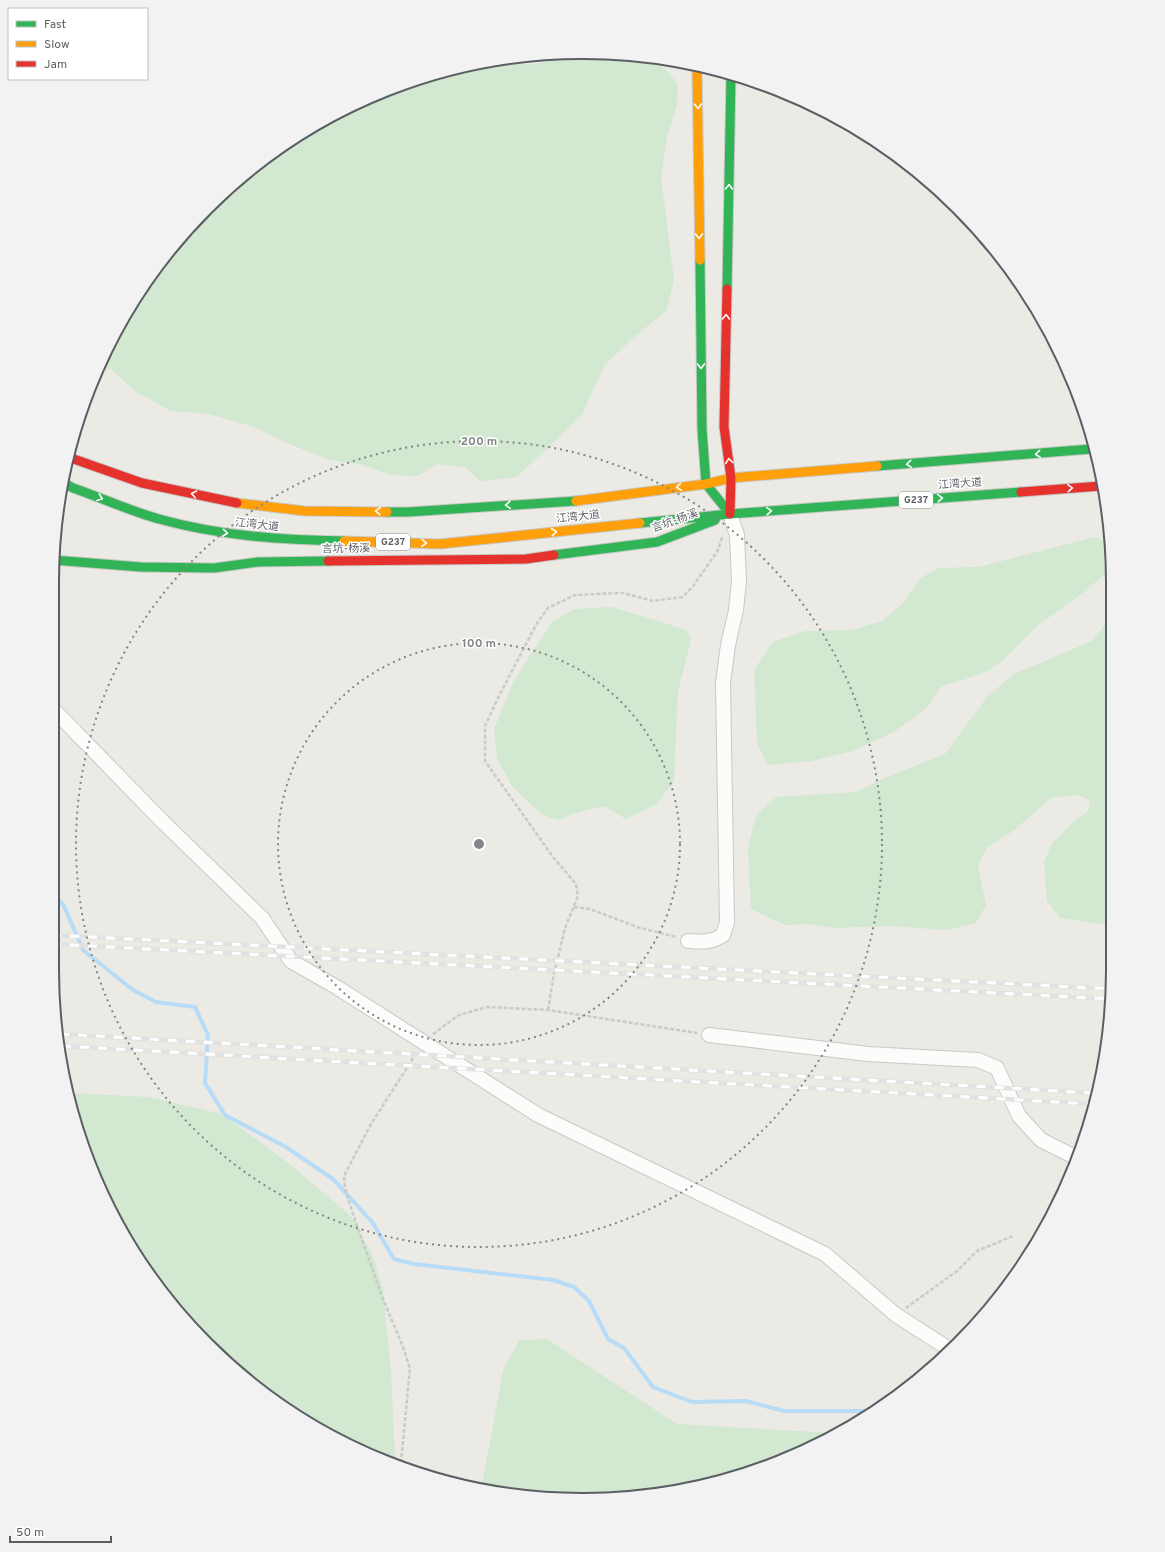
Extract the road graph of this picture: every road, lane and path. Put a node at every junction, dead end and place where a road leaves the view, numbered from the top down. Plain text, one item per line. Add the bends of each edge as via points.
1 (697, 72) edge
2 (732, 81) edge
3 (1089, 449) edge
4 (74, 459) edge
5 (731, 478) junction
6 (706, 484) junction
7 (68, 485) edge
8 (1097, 486) edge
9 (730, 514) junction
10 (60, 561) edge
11 (59, 715) edge
12 (574, 907) junction
13 (688, 941) joint
14 (548, 1010) junction
15 (709, 1035) joint
16 (423, 1042) junction
17 (1072, 1155) edge
18 (1012, 1236) dead end
19 (896, 1315) junction
20 (946, 1347) edge
21 (401, 1460) edge

1 -> 6 main road via 702,430
5 -> 2 main road via 724,427
3 -> 5 main road, 江湾大道
6 -> 4 main road, 江湾大道 via 586,500 408,512 304,511 230,502 142,483
5 - 6 main road, 江湾大道
5 - 9 main road
6 - 9 main road
7 -> 9 main road, 江湾大道 / G237 via 159,519 220,533 287,540 440,544
9 -> 8 main road, 江湾大道 / G237
9 - 10 main road, 言坑-杨溪 via 657,542 526,559 258,562 214,568 141,567
9 - 12 path via 718,552 684,597 653,601 623,593 575,595 548,608 537,623 485,726 485,761 515,806 576,884 578,896
9 - 13 street via 737,535 739,581 723,683 727,922 723,935 717,939 703,943
11 - 16 street via 163,822 262,918 291,961
12 - 13 path via 590,908 637,927
12 - 14 path via 565,928
14 - 15 path
14 - 16 path via 487,1007 459,1015
15 - 17 street via 868,1054 978,1060 997,1068 1019,1116 1041,1140
16 - 19 street via 538,1115 825,1254
16 - 21 path via 367,1130 344,1176 345,1189 352,1210 410,1368
18 - 19 path via 977,1251 957,1271
19 - 20 street

